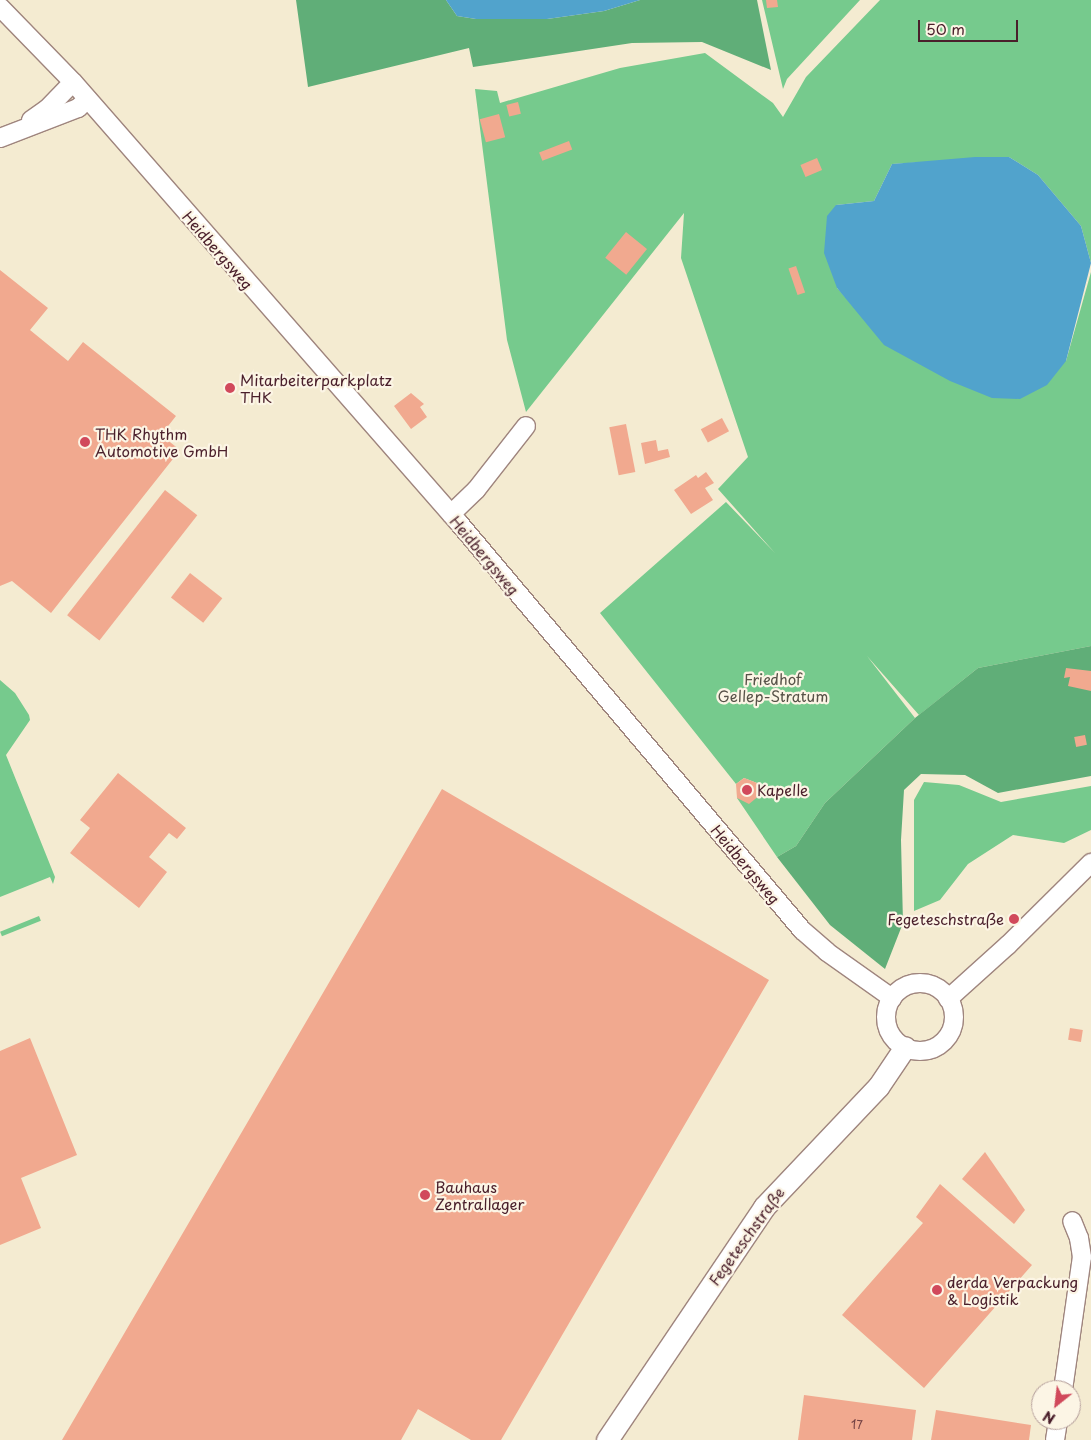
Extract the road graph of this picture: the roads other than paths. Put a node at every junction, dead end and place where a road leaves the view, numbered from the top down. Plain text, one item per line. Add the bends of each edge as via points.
1 (0, 7) edge
2 (73, 82) junction
3 (88, 99) junction
4 (6, 136) edge
5 (526, 426) dead end
6 (451, 514) junction
7 (1091, 863) edge
8 (892, 998) junction
9 (948, 999) junction
10 (905, 1047) junction
11 (1072, 1220) dead end
12 (1064, 1380) edge
13 (607, 1440) edge

1 - 2 street, Heidbergsweg
2 - 3 street, Heidbergsweg
2 - 4 street via 47,109
3 - 4 street via 78,108
3 - 6 street, Heidbergsweg
5 - 6 street via 476,490
6 - 8 street, Heidbergsweg via 802,930
7 - 9 street
8 - 9 street via 899,990 920,983 940,990
8 - 10 street via 886,1016 887,1025 890,1034
9 - 10 street via 953,1020 945,1040 926,1050
10 - 13 main road, Fegeteschstraße via 878,1087 764,1207
11 - 12 street via 1082,1257

